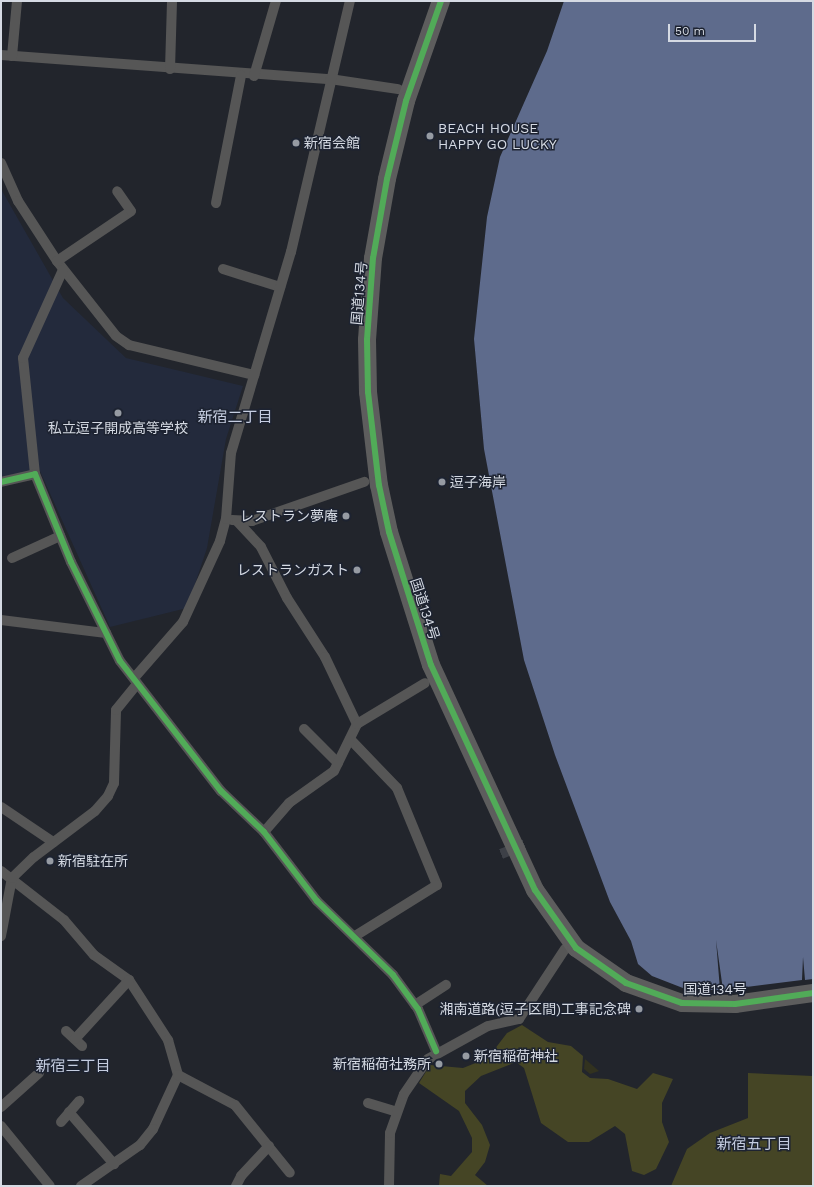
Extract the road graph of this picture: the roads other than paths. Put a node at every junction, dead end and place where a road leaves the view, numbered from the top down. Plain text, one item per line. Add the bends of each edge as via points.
1 (17, 1) edge
2 (172, 1) edge
3 (276, 1) edge
4 (350, 1) edge
5 (441, 1) edge
6 (1, 54) edge
7 (12, 56) junction
8 (170, 69) junction
9 (241, 75) junction
10 (254, 76) junction
11 (330, 79) junction
12 (398, 89) dead end
13 (1, 163) edge
14 (117, 191) dead end
15 (216, 203) dead end
16 (57, 261) junction
17 (223, 269) dead end
18 (63, 270) junction
19 (280, 287) junction
20 (254, 375) junction
21 (35, 474) junction
22 (1, 482) edge
23 (364, 482) dead end
24 (226, 519) junction
25 (237, 521) junction
26 (60, 536) junction
27 (12, 558) dead end
28 (1, 620) edge
29 (106, 633) junction
30 (136, 681) junction
31 (425, 683) dead end
32 (357, 724) junction
33 (304, 729) dead end
34 (350, 739) junction
35 (338, 763) junction
36 (1, 807) edge
37 (264, 832) junction
38 (53, 842) junction
39 (1, 871) edge
40 (12, 878) junction
41 (1, 936) edge
42 (355, 936) junction
43 (565, 949) dead end
44 (129, 980) junction
45 (446, 985) dead end
46 (813, 993) edge
47 (415, 1005) junction
48 (66, 1031) dead end
49 (436, 1051) junction
50 (39, 1073) dead end
51 (178, 1075) junction
52 (79, 1101) dead end
53 (368, 1103) dead end
54 (1, 1107) edge
55 (70, 1112) junction
56 (397, 1112) junction
57 (61, 1122) dead end
58 (1, 1126) edge
59 (269, 1146) junction
60 (114, 1164) junction
61 (290, 1173) dead end
62 (50, 1186) edge
63 (81, 1186) edge
64 (236, 1186) edge
65 (389, 1186) edge

1 - 7 street
2 - 8 street
3 - 10 street
4 - 11 street
5 - 46 highway, 国道134号 via 406,101 387,179 373,258 367,340 369,400 379,485 389,532 431,665 535,890 549,914 580,952 606,972 643,992 682,1003 735,1004
6 - 7 street
7 - 8 street
8 - 9 street
9 - 10 street
9 - 15 street
10 - 11 street
11 - 12 street
11 - 19 street via 316,151
13 - 16 street via 18,201
14 - 16 street via 131,211
16 - 18 street
17 - 19 street
18 - 20 street via 116,336 129,345
18 - 21 street via 23,358
19 - 20 street
20 - 24 street via 231,453
21 - 22 street
21 - 26 street
23 - 25 street via 252,521
24 - 25 street
24 - 30 street via 192,608 176,634
25 - 32 street via 261,547 287,598 325,657
26 - 27 street
26 - 29 street
28 - 29 street
29 - 30 street via 120,661
30 - 37 street via 221,791
30 - 38 street via 116,710 114,783 108,796 95,811
31 - 32 street
32 - 34 street
33 - 35 street
34 - 35 street
34 - 42 street via 397,788 437,885
35 - 37 street via 334,771 289,803
36 - 38 street
37 - 42 street via 317,902
38 - 40 street
39 - 40 street
40 - 41 street
40 - 44 street via 64,920 94,955
42 - 47 street via 393,974
43 - 49 street via 518,1019 488,1026
44 - 48 street via 79,1042
44 - 51 street via 168,1040
45 - 47 street
47 - 49 street
49 - 56 street via 404,1094
50 - 54 street
51 - 59 street via 235,1105
51 - 60 street via 153,1129 140,1145
52 - 55 street
53 - 56 street
55 - 57 street
55 - 60 street
56 - 65 street via 388,1150
58 - 62 street
59 - 61 street
59 - 64 street via 241,1176
60 - 63 street

